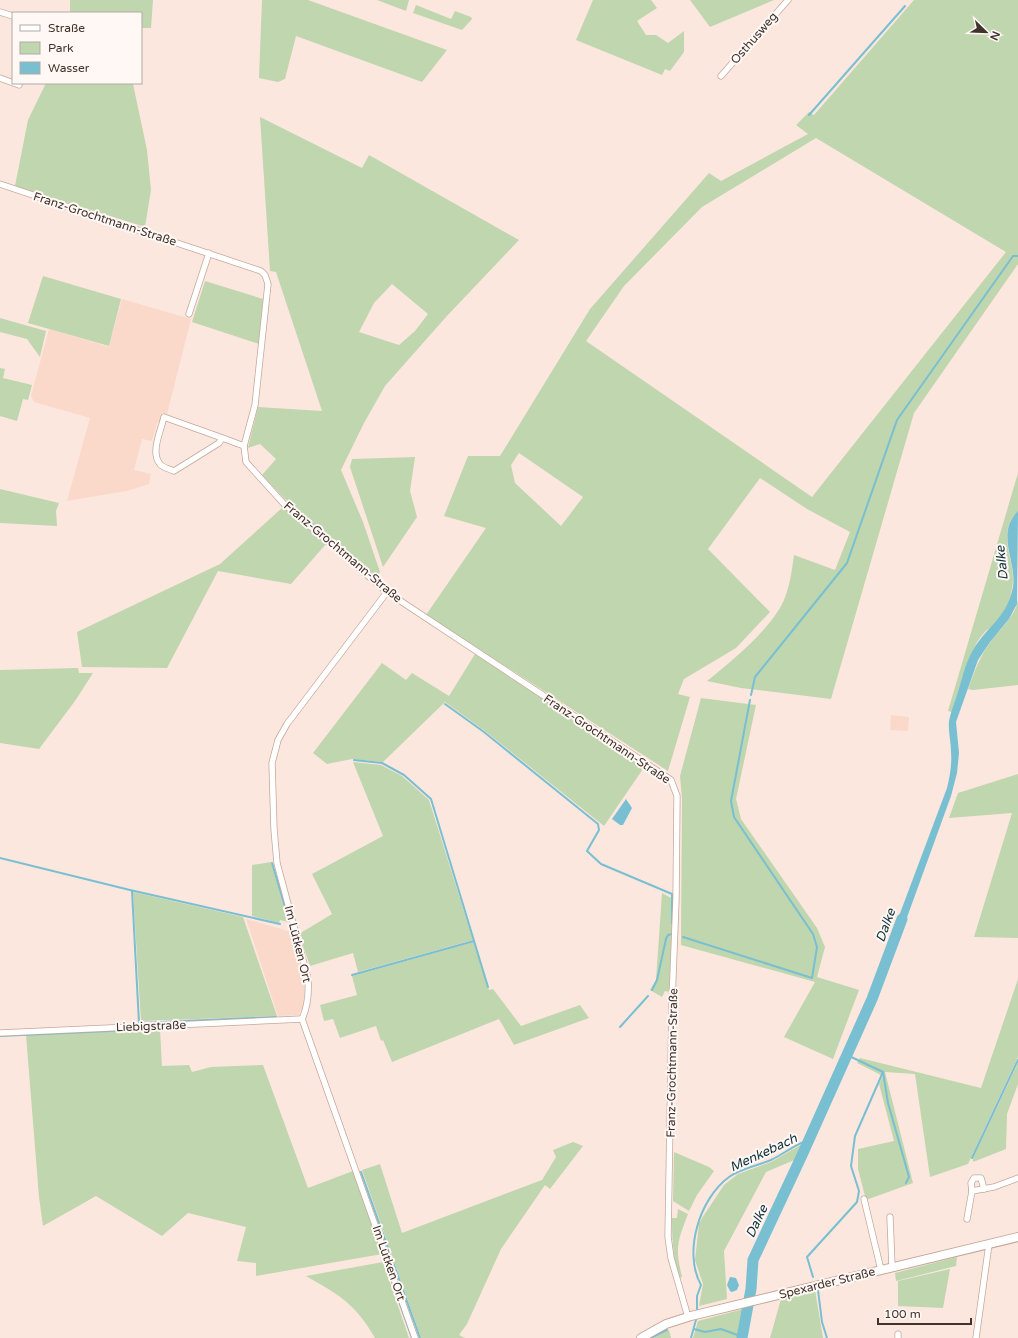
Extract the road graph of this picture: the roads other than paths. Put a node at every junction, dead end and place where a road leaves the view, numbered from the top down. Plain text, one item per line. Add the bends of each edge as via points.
1 (788, 0) edge
2 (0, 12) edge
3 (12, 16) edge
4 (721, 76) dead end
5 (0, 78) edge
6 (12, 82) edge
7 (0, 184) edge
8 (209, 253) junction
9 (189, 314) dead end
10 (222, 438) junction
11 (244, 446) junction
12 (386, 592) junction
13 (302, 1019) junction
14 (0, 1033) edge
15 (1018, 1178) edge
16 (984, 1189) junction
17 (972, 1191) junction
18 (864, 1199) dead end
19 (890, 1217) dead end
20 (967, 1219) dead end
21 (1018, 1237) edge
22 (989, 1244) junction
23 (892, 1267) junction
24 (882, 1270) junction
25 (690, 1316) junction
26 (415, 1338) edge
27 (640, 1338) edge
28 (976, 1338) edge

1 - 4 street, Osthusweg
2 - 3 street
5 - 6 street
7 - 8 street, Franz-Grochtmann-Straße
8 - 9 street
8 - 11 street, Franz-Grochtmann-Straße via 256,268 267,280 255,405
10 - 10 street via 164,417 156,457 162,466 174,472 219,443
10 - 11 street
11 - 12 street, Franz-Grochtmann-Straße via 246,462 284,504
12 - 13 street, Im Lütken Ort via 287,724 274,752 273,810 277,863 308,979 307,1008
12 - 25 street, Franz-Grochtmann-Straße via 671,780 675,788 676,900 668,1238 672,1265
13 - 14 street, Liebigstraße
13 - 26 street, Im Lütken Ort
15 - 16 street
16 - 17 street
16 - 17 street via 981,1178 978,1177 971,1183
17 - 20 street
18 - 24 street
19 - 23 street
21 - 22 main road, Spexarder Straße
22 - 23 main road, Spexarder Straße
22 - 28 street
23 - 24 main road, Spexarder Straße
24 - 25 main road, Spexarder Straße
25 - 27 main road, Spexarder Straße via 666,1324

